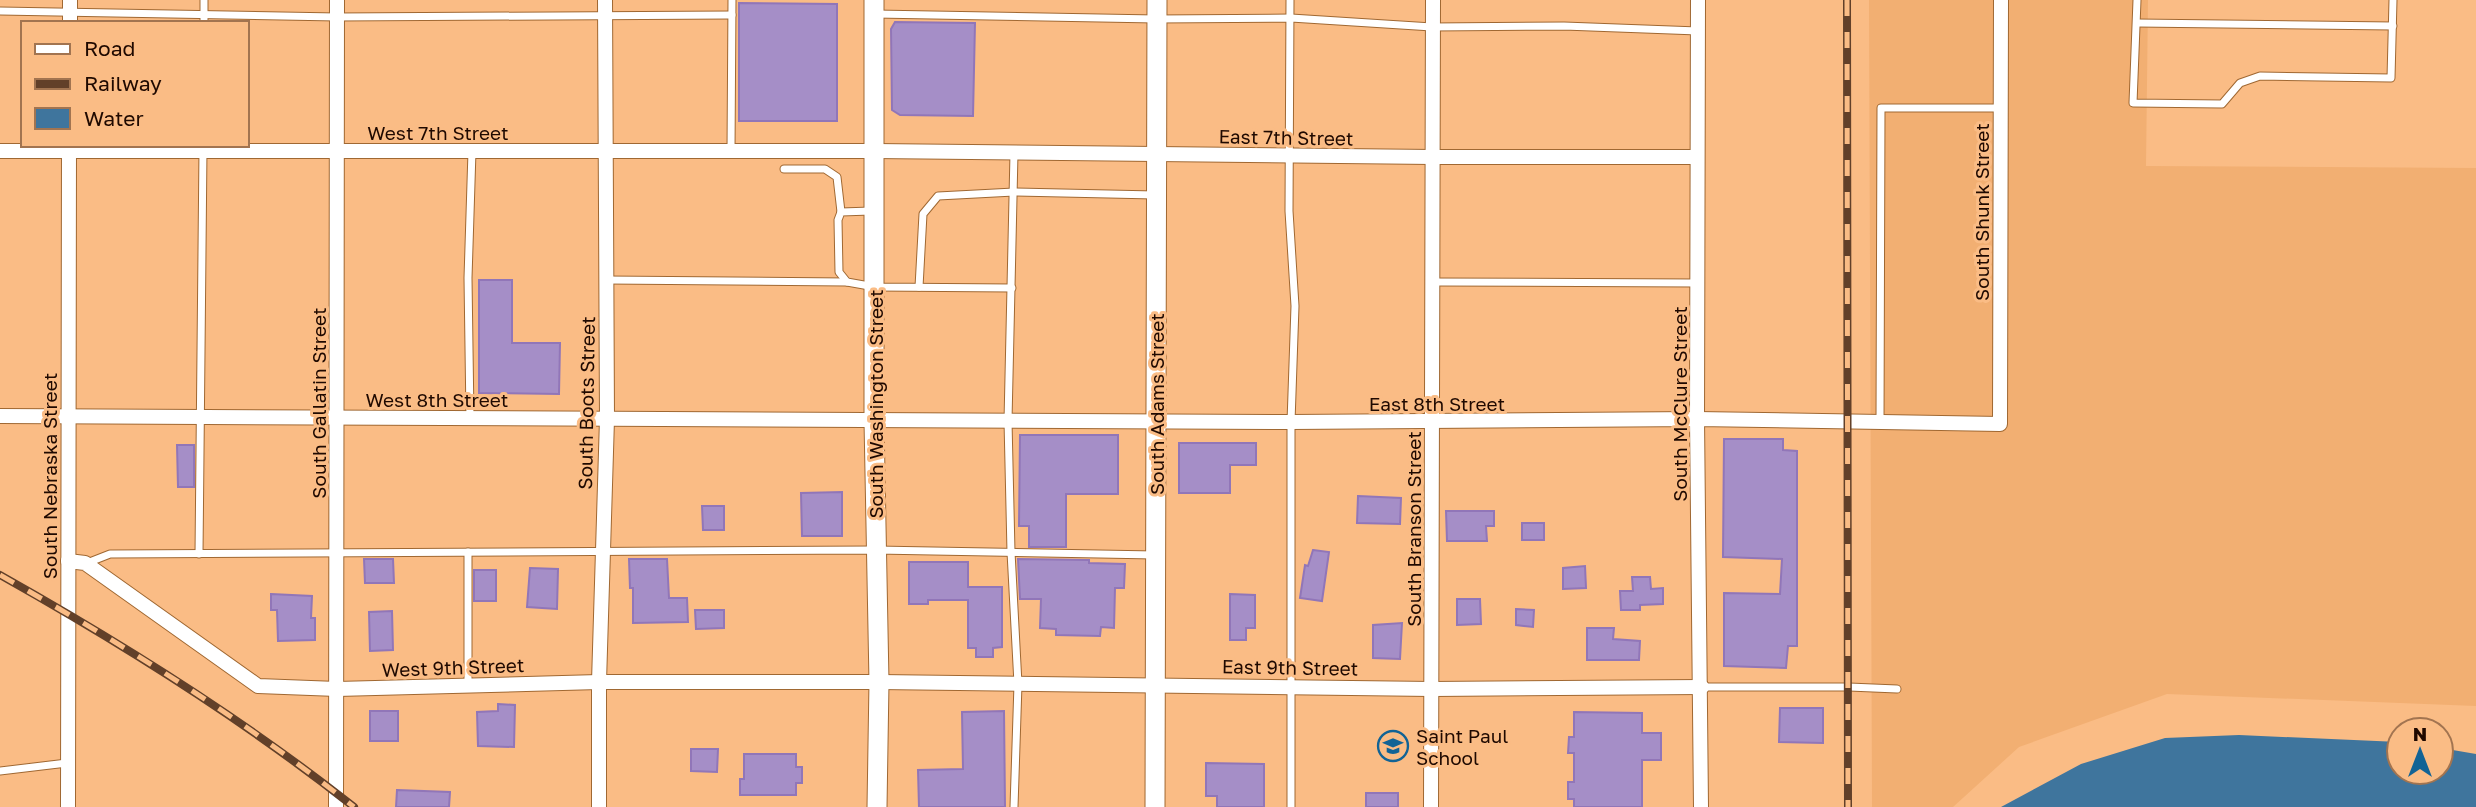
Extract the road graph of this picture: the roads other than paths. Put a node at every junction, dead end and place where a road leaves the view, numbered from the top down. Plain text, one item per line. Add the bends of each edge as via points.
1 (204, 0) edge
2 (337, 0) edge
3 (732, 0) edge
4 (1290, 0) edge
5 (1433, 0) edge
6 (1698, 0) edge
7 (2001, 0) edge
8 (2137, 0) edge
9 (2393, 0) edge
10 (605, 7) edge
11 (874, 7) edge
12 (1156, 9) edge
13 (0, 11) edge
14 (70, 12) edge
15 (732, 15) junction
16 (337, 17) junction
17 (1291, 18) junction
18 (204, 19) edge
19 (2137, 23) junction
20 (2393, 26) junction
21 (1432, 27) junction
22 (1699, 31) junction
23 (2001, 108) junction
24 (69, 148) edge
25 (203, 148) edge
26 (0, 151) edge
27 (337, 151) junction
28 (472, 151) junction
29 (606, 151) junction
30 (731, 152) junction
31 (875, 152) junction
32 (1014, 153) junction
33 (1156, 155) junction
34 (1290, 156) junction
35 (1433, 157) junction
36 (1697, 157) junction
37 (784, 169) dead end
38 (1014, 192) junction
39 (1156, 195) junction
40 (875, 211) junction
41 (841, 212) junction
42 (606, 280) junction
43 (847, 282) junction
44 (1433, 282) junction
45 (1697, 282) junction
46 (875, 287) junction
47 (919, 287) junction
48 (1012, 288) junction
49 (0, 416) edge
50 (68, 416) junction
51 (201, 417) junction
52 (337, 418) junction
53 (470, 418) junction
54 (607, 419) junction
55 (1697, 419) junction
56 (874, 421) junction
57 (1008, 421) junction
58 (1156, 422) junction
59 (1291, 422) junction
60 (1432, 422) junction
61 (1880, 422) junction
62 (2000, 424) joint
63 (603, 550) junction
64 (876, 550) junction
65 (468, 552) junction
66 (1011, 552) junction
67 (337, 553) junction
68 (199, 554) junction
69 (1156, 555) junction
70 (68, 561) junction
71 (85, 564) junction
72 (599, 682) junction
73 (878, 682) junction
74 (1018, 684) junction
75 (1155, 685) junction
76 (468, 686) junction
77 (1292, 687) junction
78 (1702, 687) junction
79 (1432, 689) junction
80 (337, 690) junction
81 (1897, 690) dead end
82 (67, 763) junction
83 (0, 771) edge
84 (68, 807) edge
85 (336, 807) edge
86 (599, 807) edge
87 (877, 807) edge
88 (1014, 807) edge
89 (1155, 807) edge
90 (1291, 807) edge
91 (1431, 807) edge
92 (1701, 807) edge

1 - 18 lane
2 - 16 street, South Gallatin Street
3 - 15 lane
4 - 17 lane
5 - 21 street, South Branson Street
6 - 22 street, South McClure Street
7 - 23 street, South Shunk Street
8 - 19 lane
9 - 20 lane
10 - 15 lane
10 - 16 lane
10 - 29 street, South Boots Street
11 - 12 lane
11 - 31 main road, South Washington Street
12 - 17 lane
12 - 33 main road, South Adams Street
13 - 14 lane
14 - 18 lane
15 - 30 lane
16 - 18 lane
16 - 27 street, South Gallatin Street
17 - 21 lane
17 - 34 lane
19 - 20 lane
19 - 20 lane via 2133,103 2222,104 2240,83 2260,76 2391,78
21 - 22 lane
21 - 35 street, South Branson Street
22 - 36 street, South McClure Street
23 - 61 lane via 1881,107
23 - 62 street, South Shunk Street
24 - 25 street, West 7th Street
24 - 26 street, West 7th Street
24 - 50 street, South Nebraska Street
25 - 27 street, West 7th Street
25 - 51 lane
27 - 28 street, West 7th Street
27 - 52 street, South Gallatin Street
28 - 29 street, West 7th Street
28 - 53 lane
29 - 30 street, West 7th Street
29 - 42 street, South Boots Street
30 - 31 street, West 7th Street
31 - 32 street, East 7th Street
31 - 40 main road, South Washington Street
32 - 33 street, East 7th Street
32 - 38 lane
33 - 34 street, East 7th Street
33 - 39 main road, South Adams Street
34 - 35 street, East 7th Street
34 - 59 lane via 1295,306
35 - 36 street, East 7th Street
35 - 44 street, South Branson Street
36 - 45 street, South McClure Street
37 - 41 lane via 825,169 837,177
38 - 39 lane
38 - 47 lane via 938,196 923,214
38 - 48 lane
39 - 58 main road, South Adams Street
40 - 41 lane
40 - 46 main road, South Washington Street
41 - 43 lane via 839,272
42 - 43 lane
42 - 54 street, South Boots Street
43 - 46 lane
44 - 45 lane
44 - 60 street, South Branson Street
45 - 55 street, South McClure Street
46 - 47 lane
46 - 56 main road, South Washington Street
47 - 48 lane
48 - 57 lane
49 - 50 street, West 8th Street
50 - 51 street, West 8th Street
50 - 70 street, South Nebraska Street
51 - 52 street, West 8th Street
51 - 68 lane
52 - 53 street, West 8th Street
52 - 67 street, South Gallatin Street
53 - 54 street, West 8th Street
54 - 56 street, West 8th Street
54 - 63 street, South Boots Street
55 - 60 street, East 8th Street
55 - 61 street, East 8th Street
55 - 78 street, South McClure Street
56 - 57 street, East 8th Street
56 - 64 main road, South Washington Street
57 - 58 street, East 8th Street
57 - 66 lane
58 - 59 street, East 8th Street
58 - 69 main road, South Adams Street
59 - 60 street, East 8th Street
59 - 77 lane
60 - 79 street, South Branson Street
61 - 62 street, East 8th Street
63 - 64 lane
63 - 65 lane
63 - 72 street, South Boots Street
64 - 66 lane
64 - 73 main road, South Washington Street
65 - 67 lane
65 - 76 lane
66 - 69 lane
66 - 74 lane
67 - 68 lane
67 - 80 street, South Gallatin Street
68 - 71 lane via 110,554
69 - 75 main road, South Adams Street
70 - 71 street, West 9th Street
70 - 82 street, South Nebraska Street
71 - 80 street, West 9th Street via 258,686
72 - 73 street, West 9th Street
72 - 76 street, West 9th Street
72 - 86 street, South Boots Street
73 - 74 street, East 9th Street
73 - 87 main road, South Washington Street
74 - 75 street, East 9th Street
74 - 88 lane
75 - 77 street, East 9th Street
75 - 89 main road, South Adams Street
76 - 80 street, West 9th Street
77 - 79 street, East 9th Street
77 - 90 lane
78 - 79 street, East 9th Street
78 - 81 lane
78 - 92 street, South McClure Street
79 - 91 street, South Branson Street
80 - 85 street, South Gallatin Street
82 - 83 lane
82 - 84 street, South Nebraska Street

